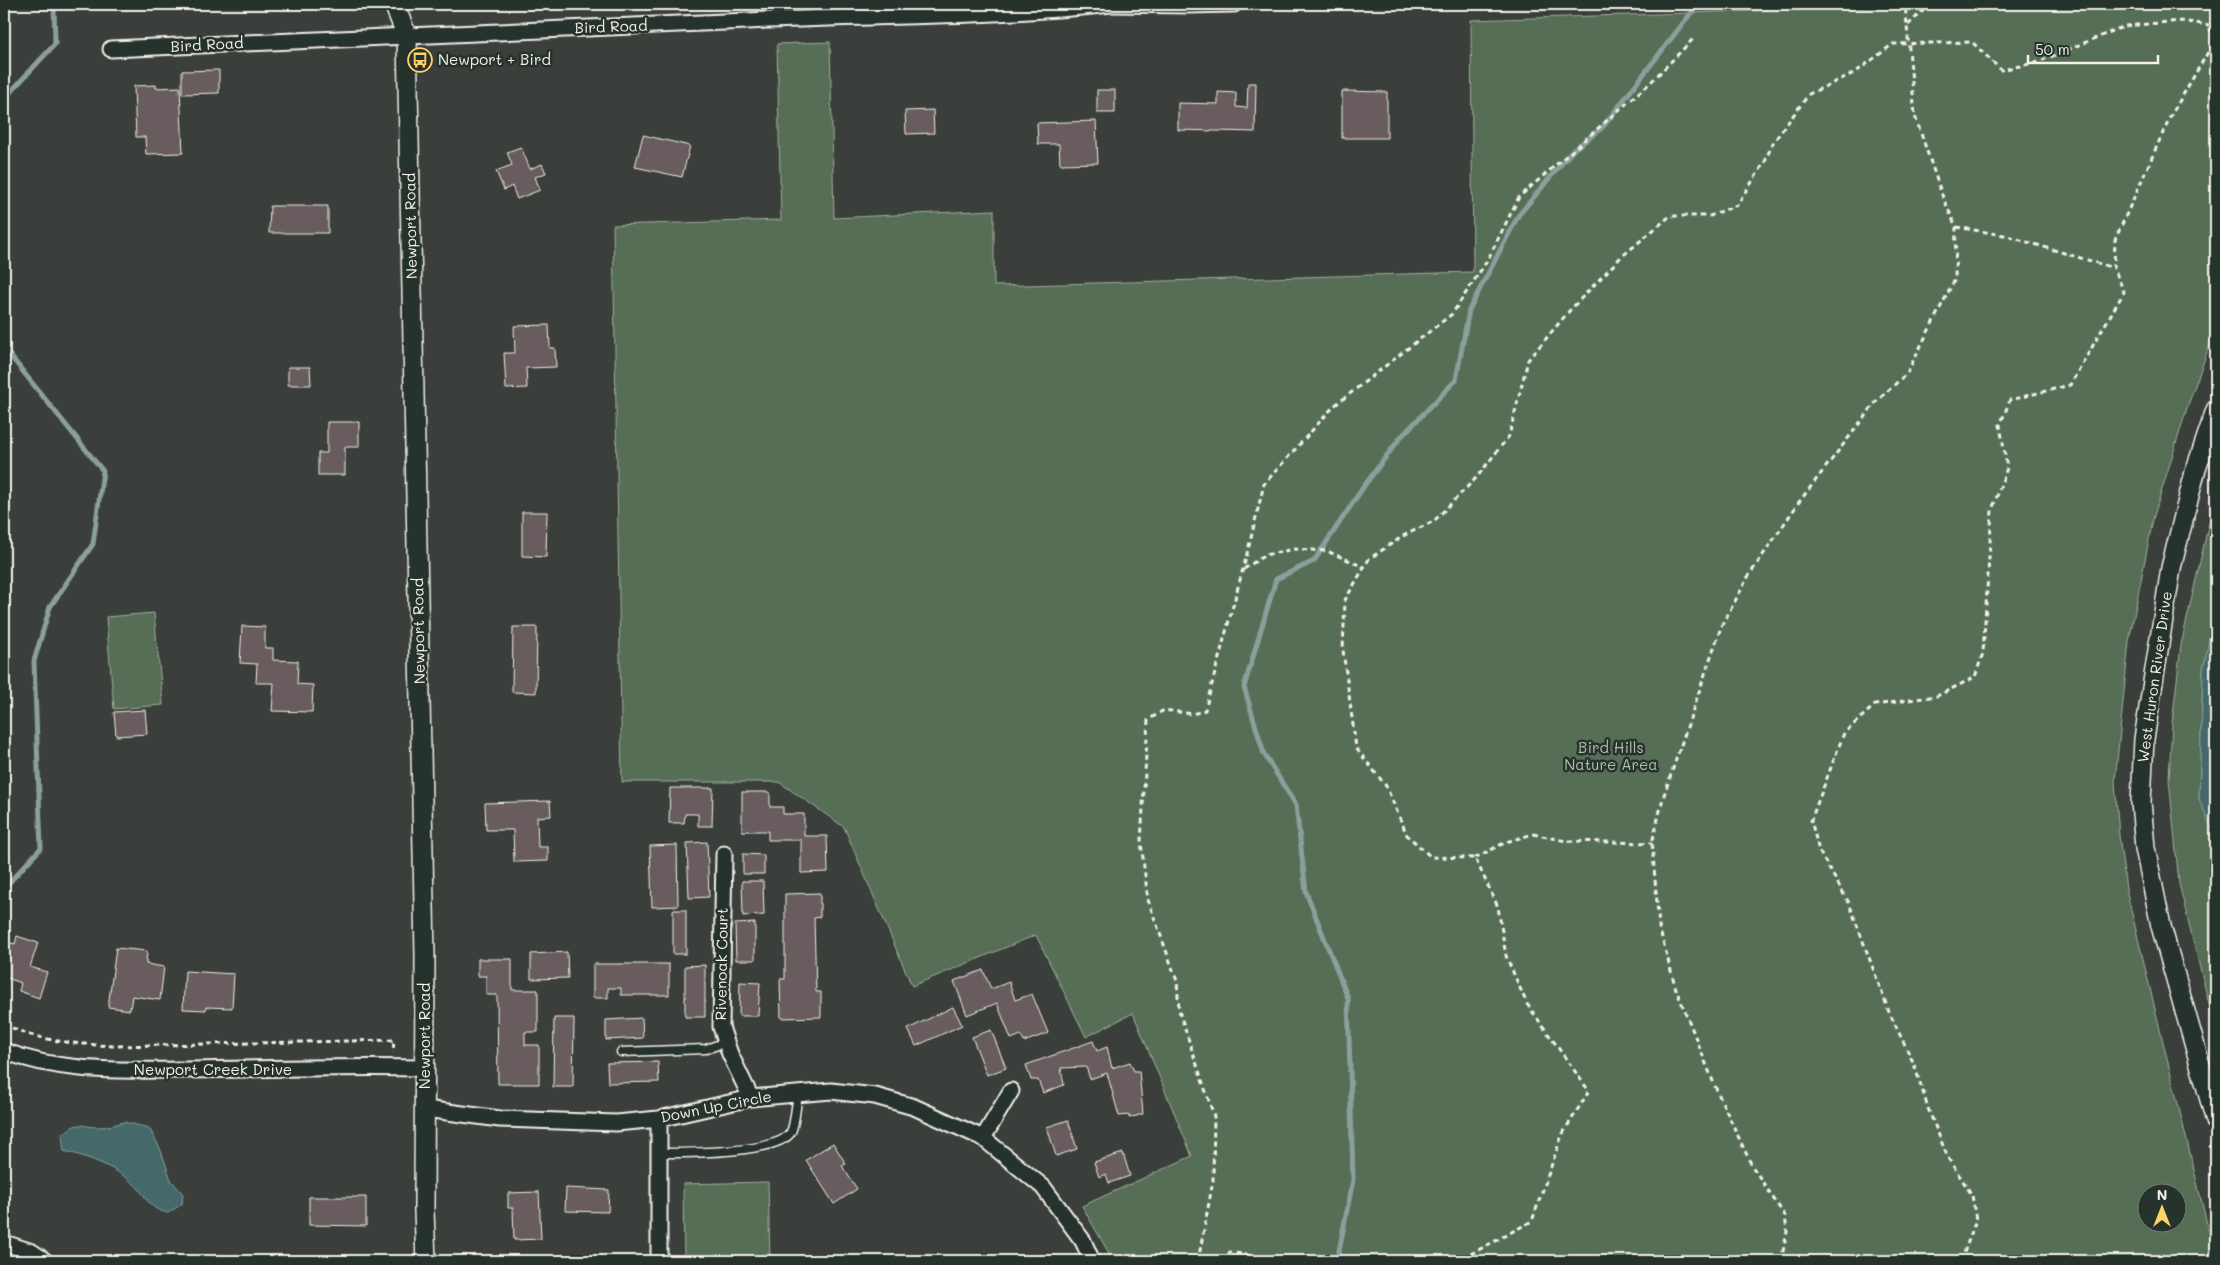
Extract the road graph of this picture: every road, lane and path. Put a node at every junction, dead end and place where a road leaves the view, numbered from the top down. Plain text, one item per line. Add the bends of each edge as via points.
1 (394, 4) edge
2 (1112, 4) edge
3 (1234, 4) edge
4 (1905, 4) edge
5 (1930, 4) edge
6 (2216, 19) edge
7 (2209, 25) junction
8 (1907, 26) junction
9 (407, 36) junction
10 (1695, 37) dead end
11 (1908, 42) junction
12 (112, 49) dead end
13 (1956, 227) junction
14 (2114, 268) junction
15 (2216, 410) edge
16 (1364, 567) junction
17 (1243, 570) junction
18 (1652, 843) junction
19 (724, 854) dead end
20 (1476, 858) junction
21 (4, 1024) edge
22 (726, 1042) junction
23 (394, 1048) dead end
24 (4, 1051) edge
25 (620, 1052) dead end
26 (425, 1068) junction
27 (1011, 1092) dead end
28 (798, 1094) junction
29 (752, 1098) junction
30 (425, 1108) junction
31 (660, 1119) junction
32 (2216, 1121) edge
33 (983, 1138) junction
34 (660, 1154) junction
35 (4, 1242) edge
36 (45, 1261) edge
37 (426, 1261) edge
38 (659, 1261) edge
39 (1092, 1261) edge
40 (1198, 1261) edge
41 (1222, 1261) edge
42 (1262, 1261) edge
43 (1465, 1261) edge
44 (1781, 1261) edge
45 (1961, 1261) edge

1 - 9 street, Newport Road
2 - 3 street, Bird Road
2 - 9 street, Bird Road via 983,14
4 - 8 path
5 - 8 path
6 - 7 path
7 - 11 path via 2182,21 2125,26 2038,62 2001,70 1972,42
7 - 14 path via 2214,42 2170,117 2115,240
8 - 11 path
9 - 12 street, Bird Road
9 - 26 street, Newport Road
10 - 17 path via 1650,83 1519,197 1487,261 1452,314 1334,406 1264,484
11 - 13 path via 1915,116
11 - 16 path via 1893,44 1856,72 1809,94 1772,144 1765,162 1737,205 1710,216 1670,216 1620,258 1528,360 1509,436 1477,478 1434,521 1403,536 1369,559
13 - 14 path via 2004,234
13 - 18 path via 1955,279 1906,373 1876,402 1799,502 1748,577 1721,627 1662,798
14 - 45 path via 2124,292 2070,385 2010,400 2000,425 2007,468 1992,510 1983,653 1975,677 1937,696 1875,705 1844,733 1811,820 1819,851 1849,903 1948,1158 1972,1195 1976,1220
15 - 32 street, West Huron River Drive via 2171,568 2144,739 2141,802 2145,848 2161,926
16 - 17 path via 1326,551 1294,549 1265,555
16 - 20 path via 1345,600 1344,640 1356,748 1386,786 1407,835 1431,857
17 - 40 path via 1206,710 1193,714 1164,710 1148,720 1141,842 1148,900 1177,980 1179,1011 1214,1116 1213,1181
18 - 20 path via 1566,841 1533,834 1506,842
18 - 44 path via 1659,927 1676,989 1717,1091 1752,1166 1785,1216 1787,1232
19 - 22 street, Rivenoak Court via 721,1028
20 - 43 path via 1498,907 1506,956 1527,1004 1589,1091 1562,1136 1532,1221 1470,1254
21 - 23 path via 41,1038 71,1044 115,1046 394,1040
22 - 25 lane via 706,1050
22 - 29 street, Rivenoak Court
24 - 26 street, Newport Creek Drive via 51,1066 88,1070
26 - 30 street, Newport Road
27 - 33 street
28 - 29 street, Down Up Circle
28 - 33 street, Down Up Circle via 831,1091 875,1096 914,1107
28 - 34 lane via 791,1132 784,1140 740,1150
29 - 31 street, Down Up Circle
30 - 31 street, Down Up Circle via 500,1119 616,1123
30 - 37 street, Newport Road
31 - 34 street
33 - 39 street, Down Up Circle via 1043,1187 1082,1241
34 - 38 street
35 - 36 street via 32,1252
41 - 42 path via 1230,1252 1258,1257

